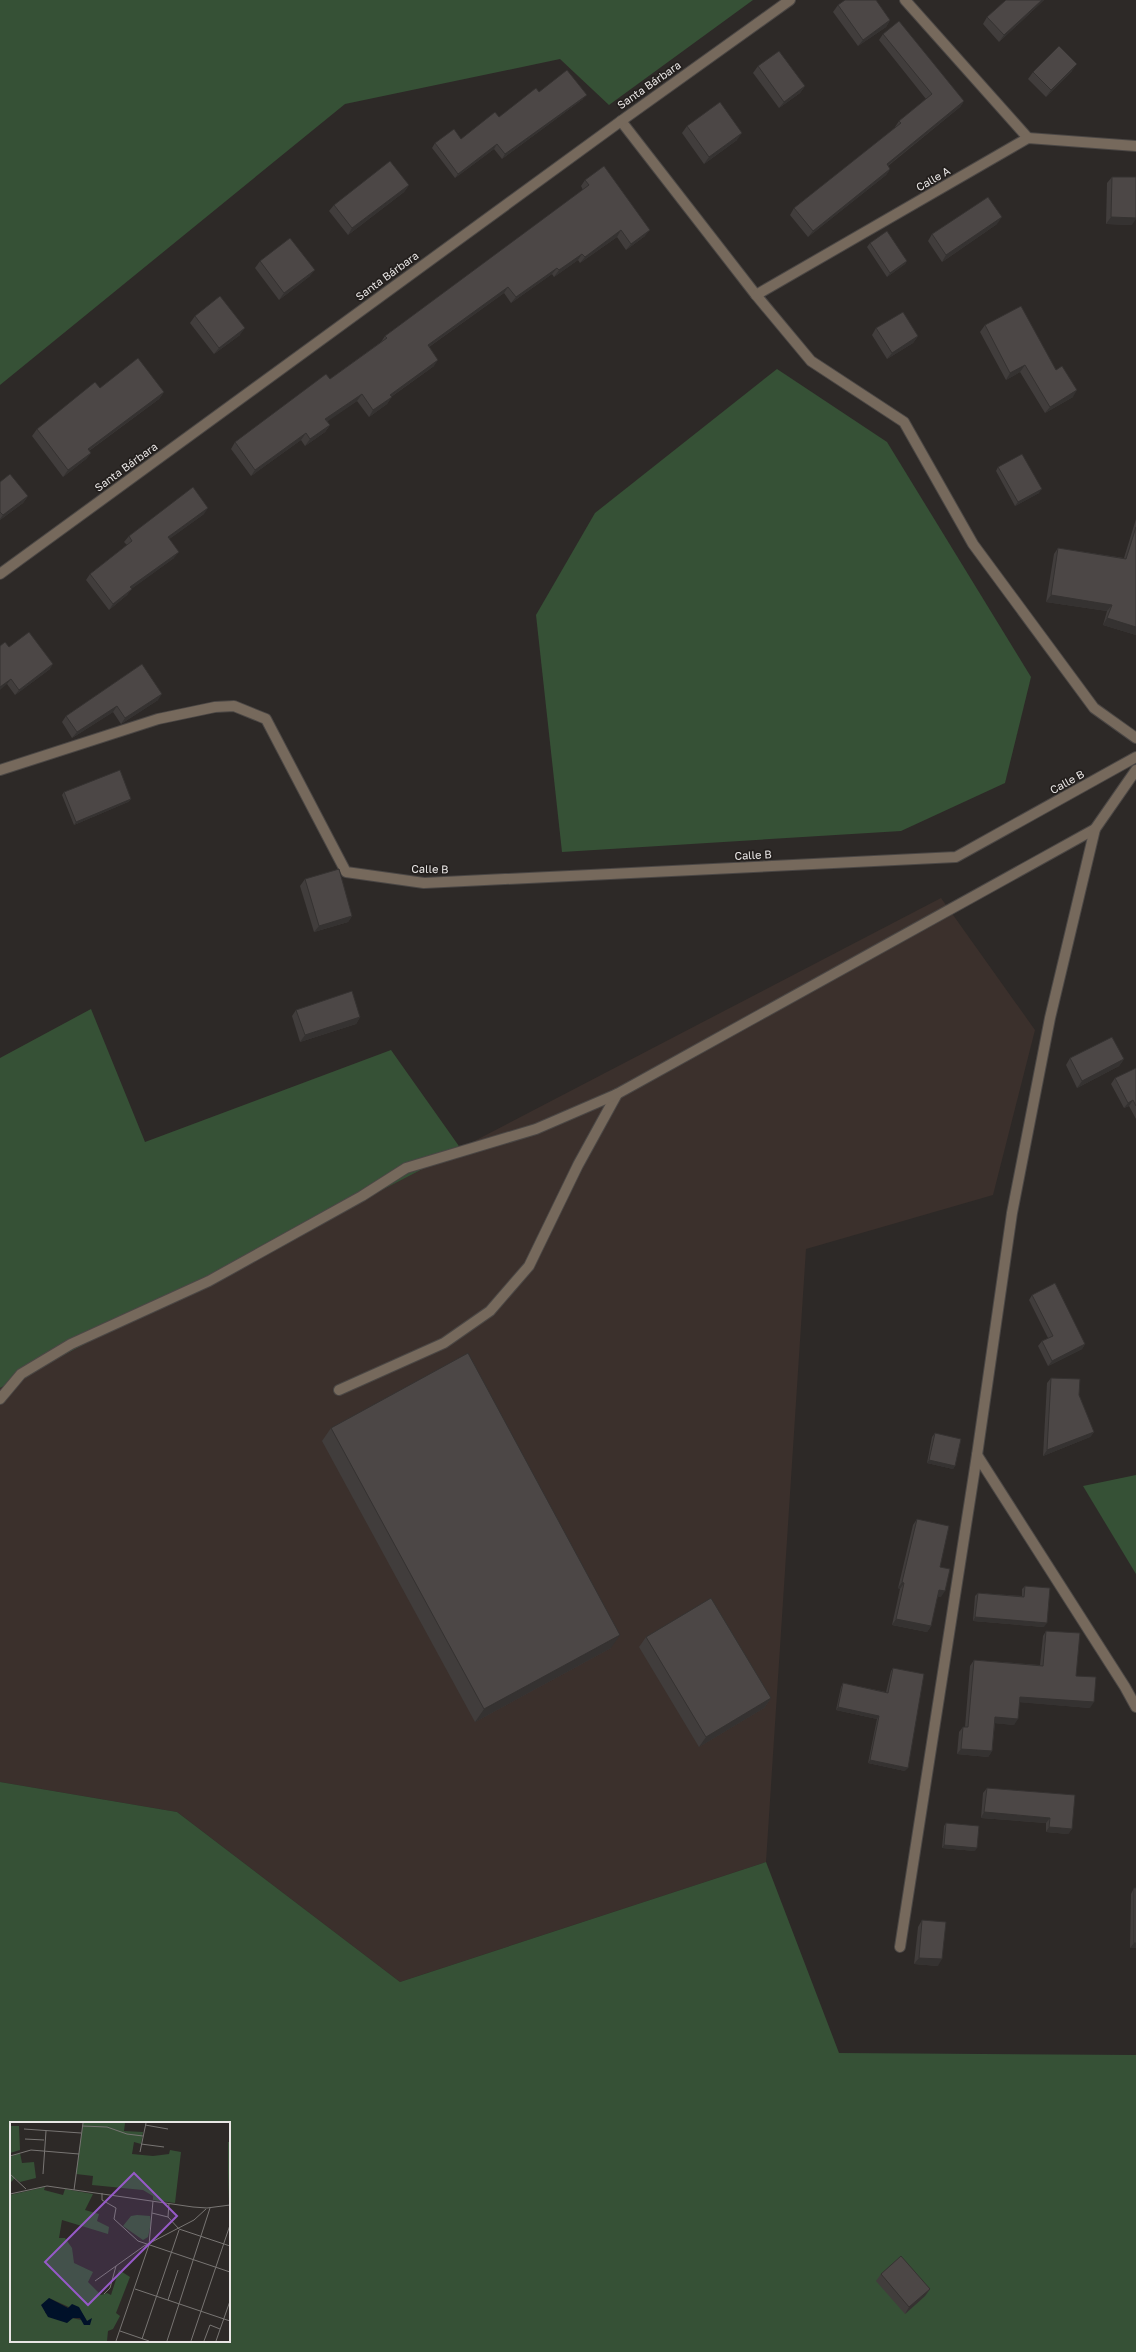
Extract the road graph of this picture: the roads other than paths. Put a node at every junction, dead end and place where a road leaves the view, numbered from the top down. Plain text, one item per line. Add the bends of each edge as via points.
1 (790, 0) edge
2 (905, 0) edge
3 (620, 121) junction
4 (1028, 138) junction
5 (1136, 146) edge
6 (756, 295) junction
7 (0, 574) edge
8 (1136, 738) edge
9 (1136, 757) edge
10 (0, 770) edge
11 (1136, 770) edge
12 (1095, 829) junction
13 (617, 1094) junction
14 (339, 1390) dead end
15 (0, 1399) edge
16 (977, 1455) junction
17 (1136, 1707) edge
18 (900, 1948) dead end

1 - 3 street, Santa Bárbara
2 - 4 street
3 - 6 street
3 - 7 street, Santa Bárbara
4 - 5 street
4 - 6 street, Calle A
6 - 8 street via 811,361 904,422 982,557 1094,708
9 - 10 street, Calle B via 956,857 424,883 346,872 266,719 234,706 215,707 158,719
11 - 12 street
12 - 13 street
12 - 16 street via 1050,1018 1012,1213
13 - 14 street via 529,1266 490,1311 444,1343
13 - 15 street via 536,1129 406,1168 362,1196 209,1281 71,1344 20,1374
16 - 17 street
16 - 18 street

